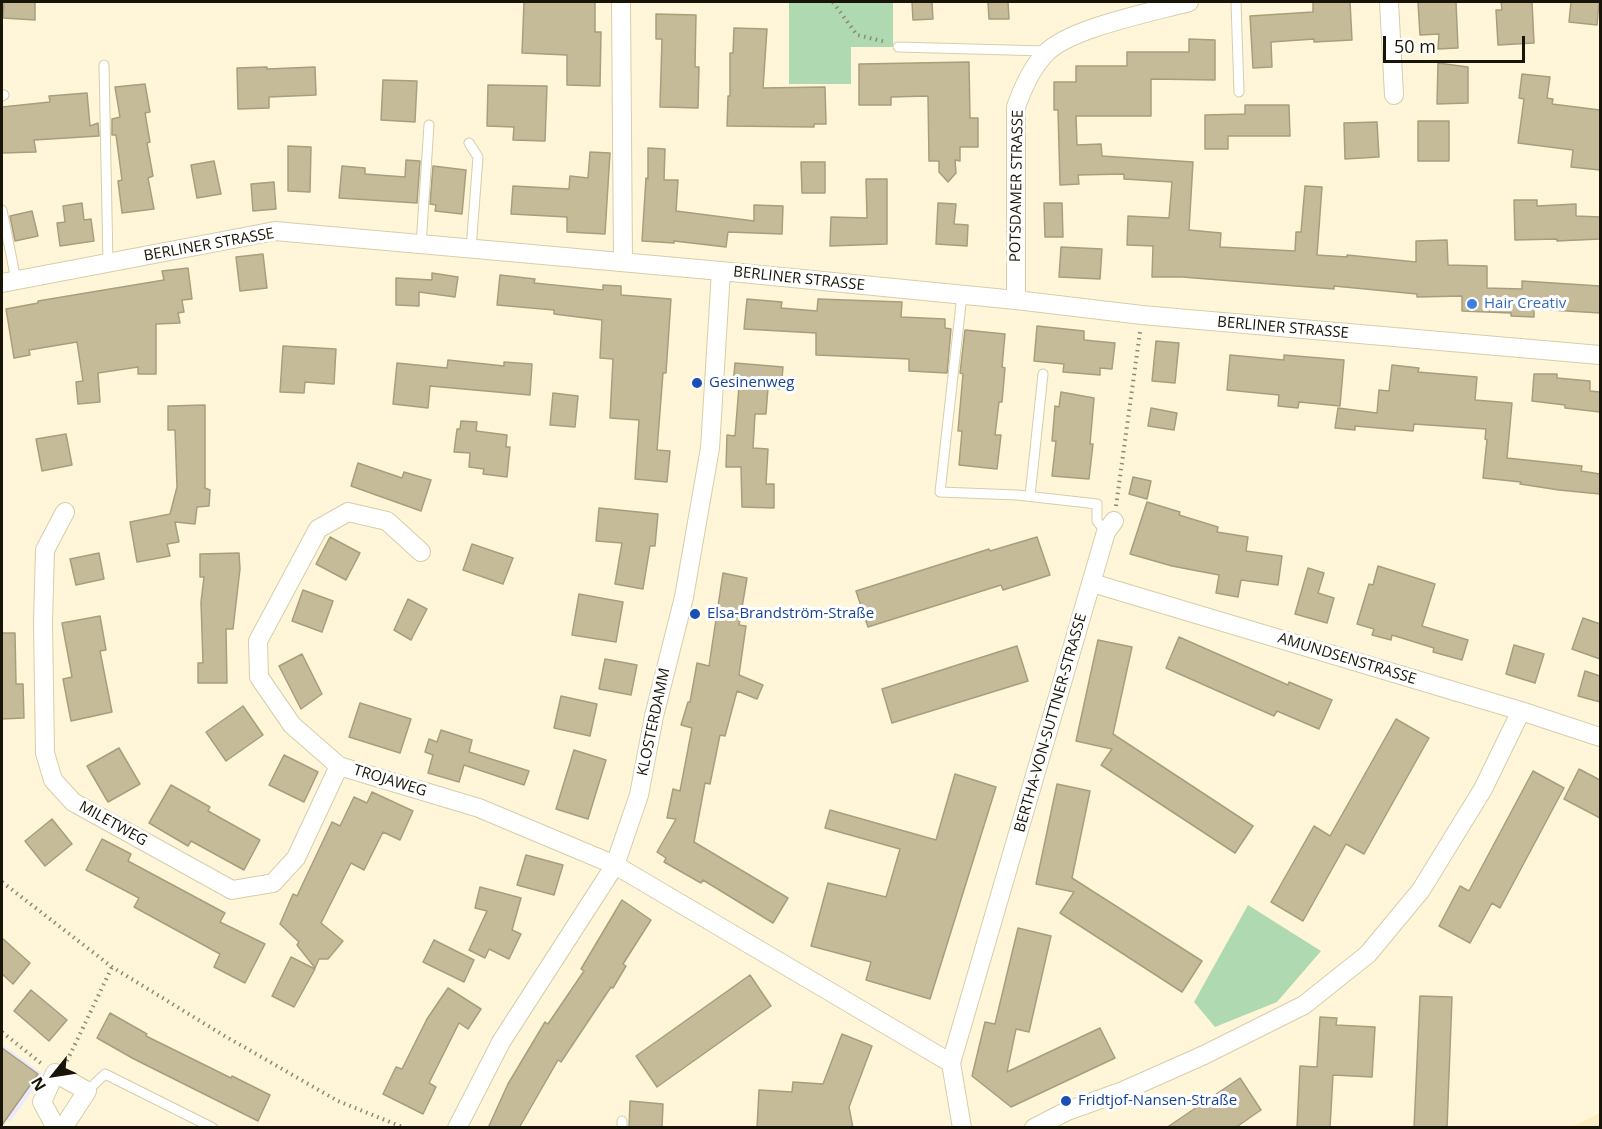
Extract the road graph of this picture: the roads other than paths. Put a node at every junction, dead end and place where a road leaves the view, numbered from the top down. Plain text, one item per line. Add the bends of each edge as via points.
1 (621, 2) edge
2 (1189, 2) edge
3 (1236, 2) edge
4 (1389, 2) edge
5 (898, 47) road end
6 (1047, 51) junction
7 (104, 65) dead end
8 (1239, 92) dead end
9 (1394, 95) dead end
10 (429, 125) dead end
11 (469, 143) dead end
12 (2, 210) edge
13 (421, 244) junction
14 (471, 249) junction
15 (623, 262) junction
16 (108, 263) junction
17 (721, 272) junction
18 (9, 281) edge
19 (962, 295) junction
20 (1016, 300) junction
21 (1600, 355) edge
22 (1043, 374) dead end
23 (1030, 496) junction
24 (65, 512) dead end
25 (1110, 527) joint
26 (421, 552) dead end
27 (1092, 583) junction
28 (1521, 711) junction
29 (1600, 737) edge
30 (339, 766) junction
31 (615, 865) junction
32 (951, 1063) junction
33 (87, 1091) junction
34 (56, 1128) edge
35 (63, 1128) edge
36 (213, 1128) edge
37 (456, 1128) edge
38 (962, 1128) edge
39 (1034, 1128) edge

1 - 15 street
2 - 6 street, POTSDAMER STRASSE via 1074,34
3 - 8 lane
4 - 9 street
5 - 6 lane
6 - 20 street, POTSDAMER STRASSE via 1023,87 1016,106
7 - 16 lane
10 - 13 lane
11 - 14 lane via 478,157
12 - 18 lane
13 - 14 street, BERLINER STRASSE
13 - 16 street, BERLINER STRASSE via 275,231
14 - 15 street, BERLINER STRASSE
15 - 17 street, BERLINER STRASSE
16 - 18 street, BERLINER STRASSE
17 - 19 street, BERLINER STRASSE
17 - 31 street, KLOSTERDAMM via 710,448 684,597 639,795
19 - 20 street, BERLINER STRASSE
19 - 23 lane via 940,492
20 - 21 street, BERLINER STRASSE via 1142,315
22 - 23 lane
23 - 25 lane via 1097,504 1097,521
24 - 30 street, MILETWEG via 45,550 45,753 53,780 73,802 232,890 273,883 296,858
25 - 27 street, BERTHA-VON-SUTTNER-STRASSE
26 - 30 street, TROJAWEG via 387,521 348,512 318,529 258,641 259,677 292,725
27 - 28 street, AMUNDSENSTRASSE
27 - 32 street, BERTHA-VON-SUTTNER-STRASSE
28 - 29 street, AMUNDSENSTRASSE
28 - 39 street via 1483,789 1421,890 1368,954 1304,1005 1184,1064 1066,1111
30 - 31 street, TROJAWEG via 479,808
31 - 32 street
31 - 37 street, KLOSTERDAMM via 501,1042
32 - 38 street, BERTHA-VON-SUTTNER-STRASSE
33 - 34 street via 57,1075 42,1102
33 - 35 street
33 - 36 lane via 105,1074

